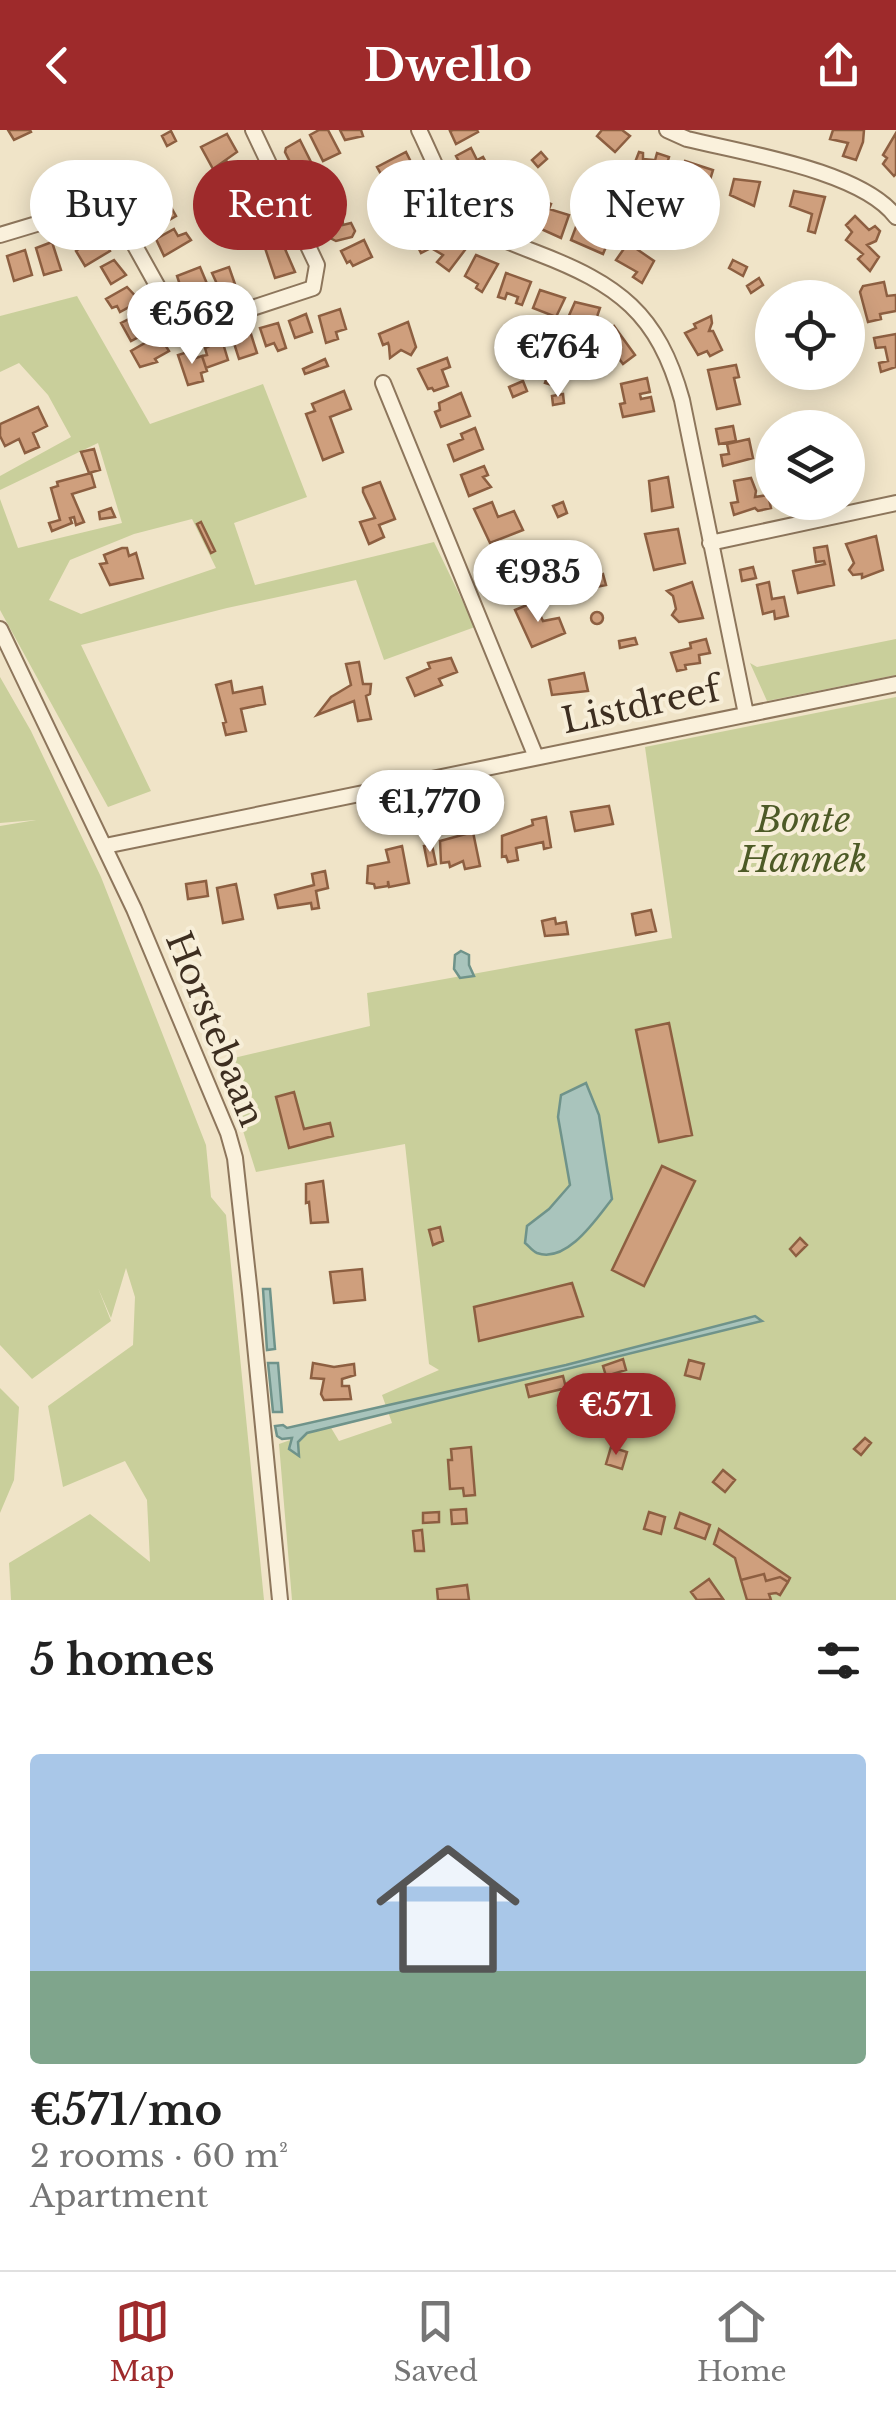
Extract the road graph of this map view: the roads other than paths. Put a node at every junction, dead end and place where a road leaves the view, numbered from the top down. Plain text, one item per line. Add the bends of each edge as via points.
1 (418, 130) edge
2 (667, 130) edge
3 (260, 132) edge
4 (896, 218) edge
5 (0, 235) edge
6 (383, 383) dead end
7 (896, 503) edge
8 (710, 543) junction
9 (0, 629) edge
10 (896, 684) edge
11 (746, 714) junction
12 (536, 757) junction
13 (105, 846) junction
14 (280, 1600) edge

1 - 8 street via 469,218 614,290 644,317 675,375
2 - 4 street via 828,175 884,201
3 - 5 street via 317,266 313,288 198,326 178,324 120,219 102,204
6 - 12 street
7 - 8 street
8 - 11 street
9 - 13 street, Horstebaan
10 - 11 street, Listdreef
11 - 12 street, Listdreef
12 - 13 street, Listdreef
13 - 14 street, Horstebaan via 235,1158

